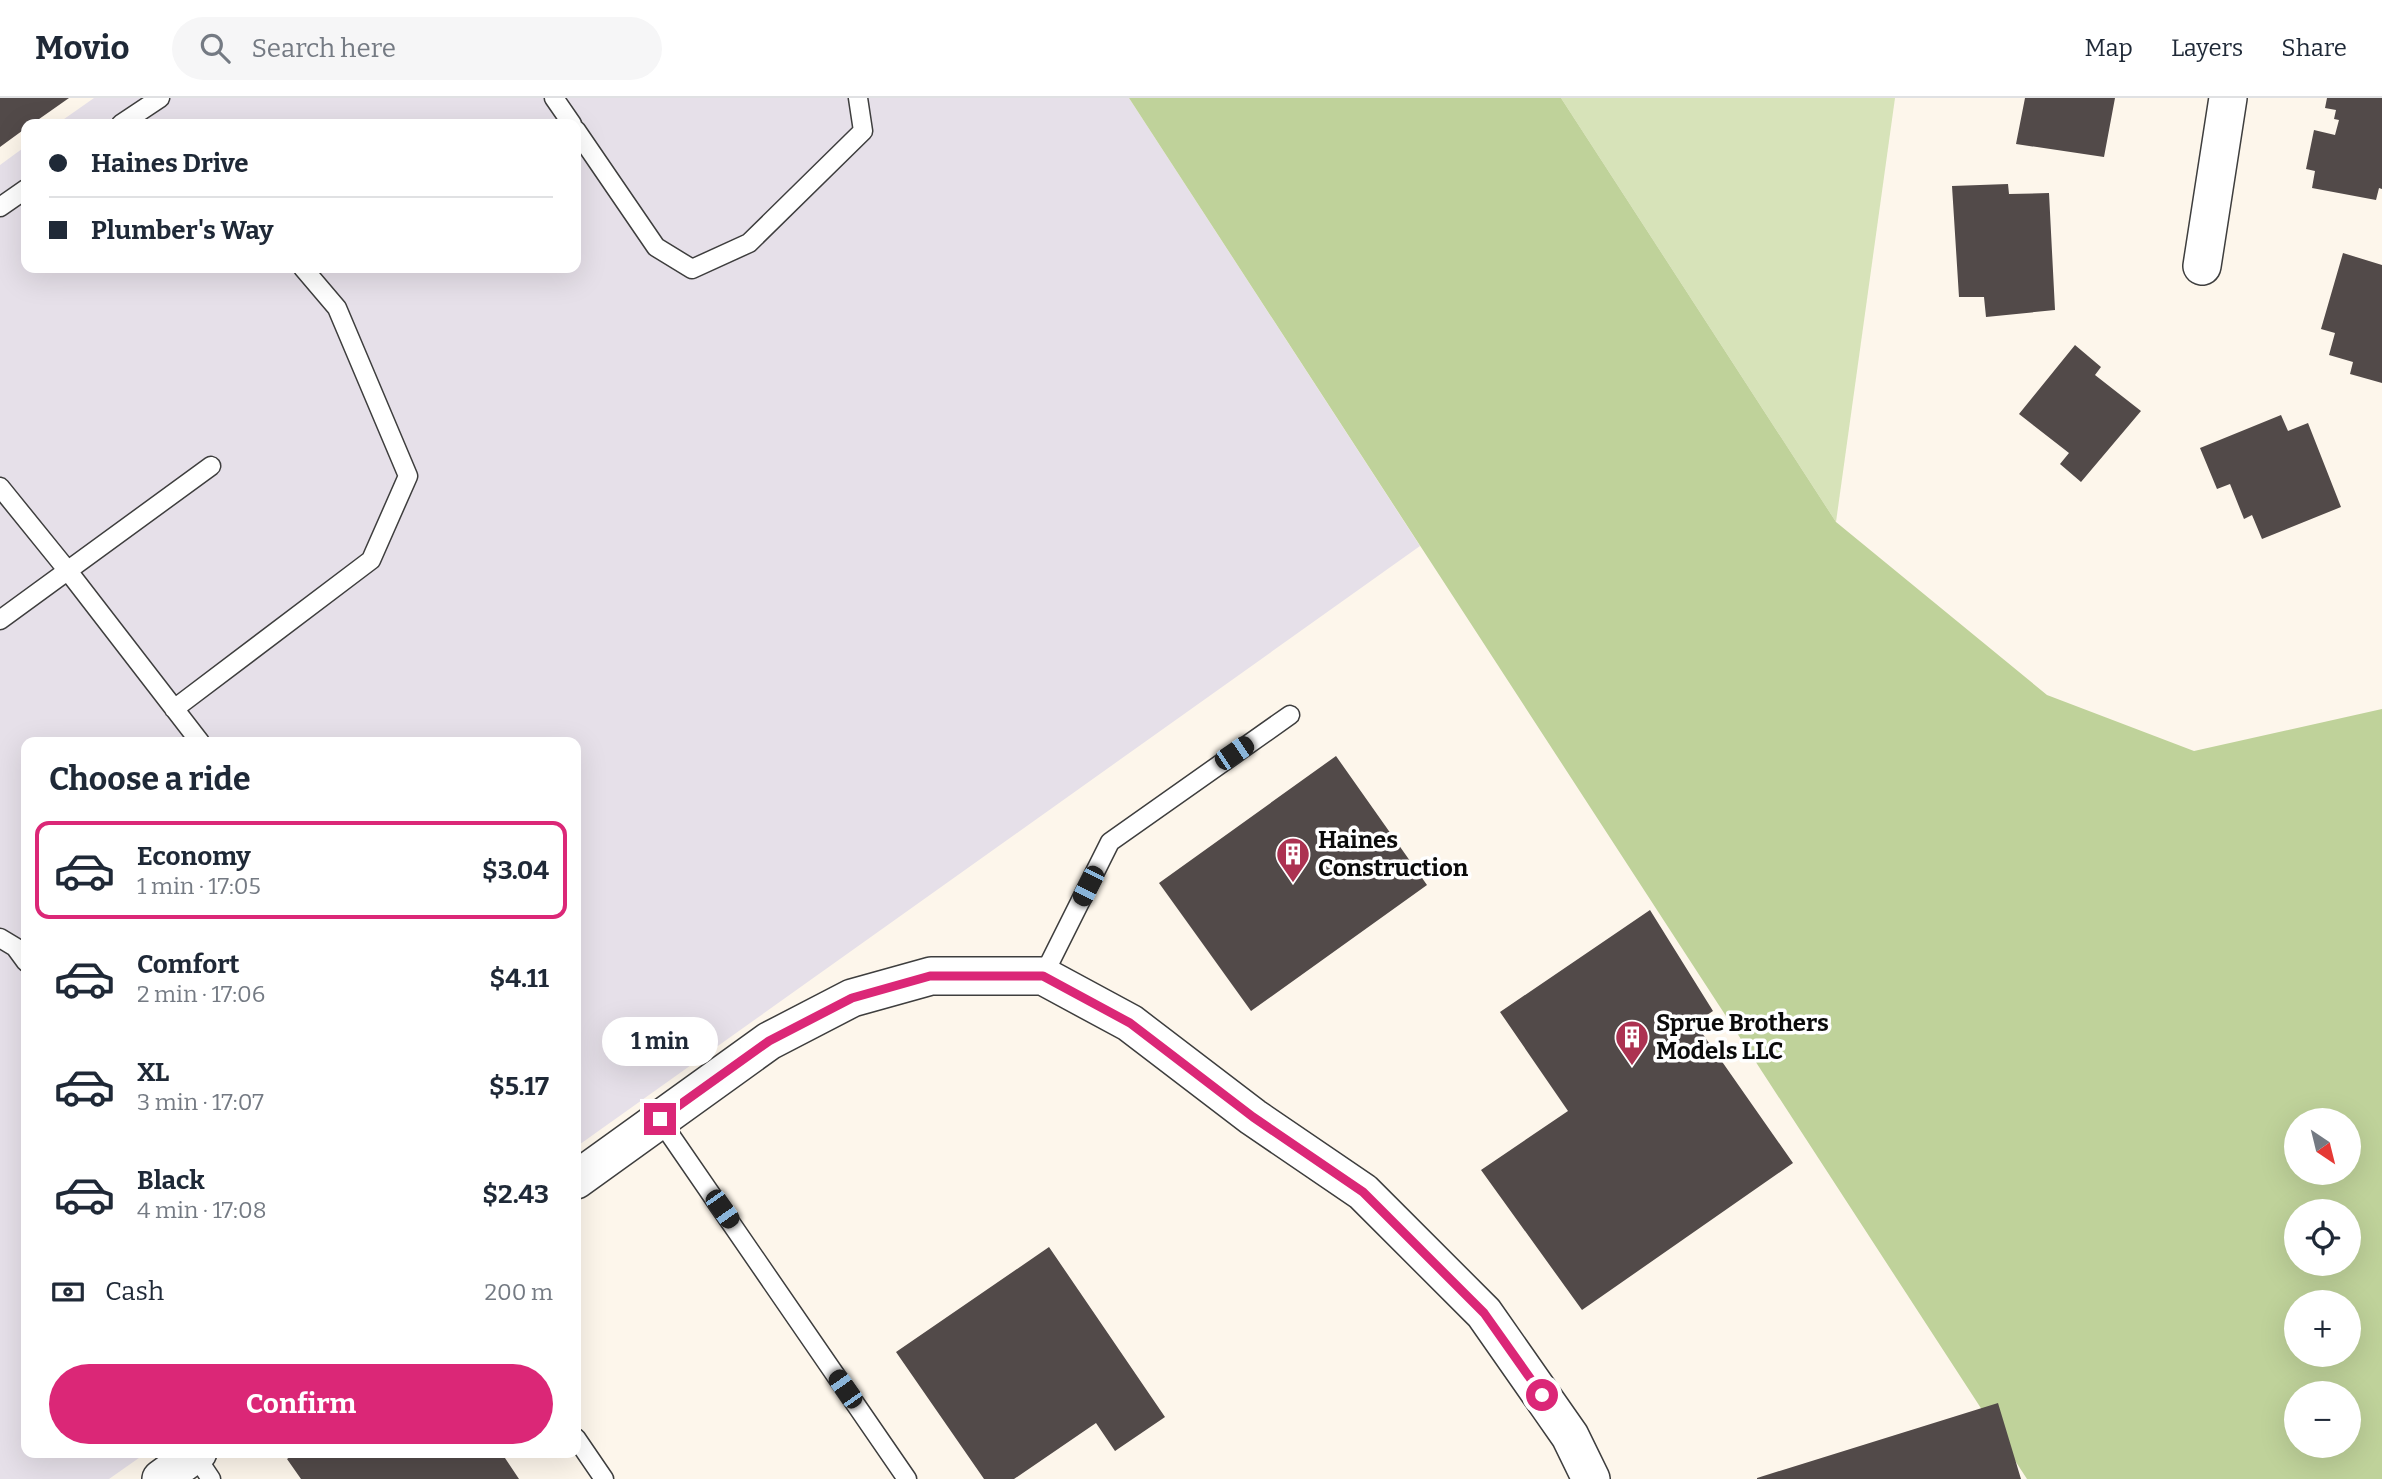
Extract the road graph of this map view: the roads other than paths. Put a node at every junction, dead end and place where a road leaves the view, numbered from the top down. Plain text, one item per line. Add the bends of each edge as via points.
1 (160, 98) edge
2 (554, 98) edge
3 (858, 98) edge
4 (2228, 98) edge
5 (128, 119) edge
6 (569, 119) edge
7 (581, 137) edge
8 (21, 192) edge
9 (0, 207) edge
10 (2202, 266) dead end
11 (307, 273) edge
12 (211, 466) dead end
13 (0, 487) edge
14 (68, 571) junction
15 (0, 620) edge
16 (174, 709) junction
17 (1290, 715) dead end
18 (196, 737) edge
19 (0, 938) edge
20 (21, 955) edge
21 (1043, 976) junction
22 (660, 1119) junction
23 (581, 1176) edge
24 (581, 1445) edge
25 (201, 1462) edge
26 (162, 1479) edge
27 (604, 1479) edge
28 (906, 1479) edge
29 (1591, 1479) edge

1 - 5 lane
2 - 6 lane
3 - 7 lane via 863,131 749,243 692,270 656,247
4 - 10 street
8 - 9 lane
11 - 16 lane via 337,308 408,476 371,560
12 - 14 lane
13 - 14 lane
14 - 15 lane
14 - 16 lane
16 - 18 lane
17 - 21 lane via 1110,842
19 - 20 lane
21 - 22 street via 930,976 852,998 769,1041
21 - 29 street via 1130,1023 1253,1117 1363,1192 1484,1313 1570,1436
22 - 23 street
22 - 28 lane
24 - 27 lane
25 - 26 street

